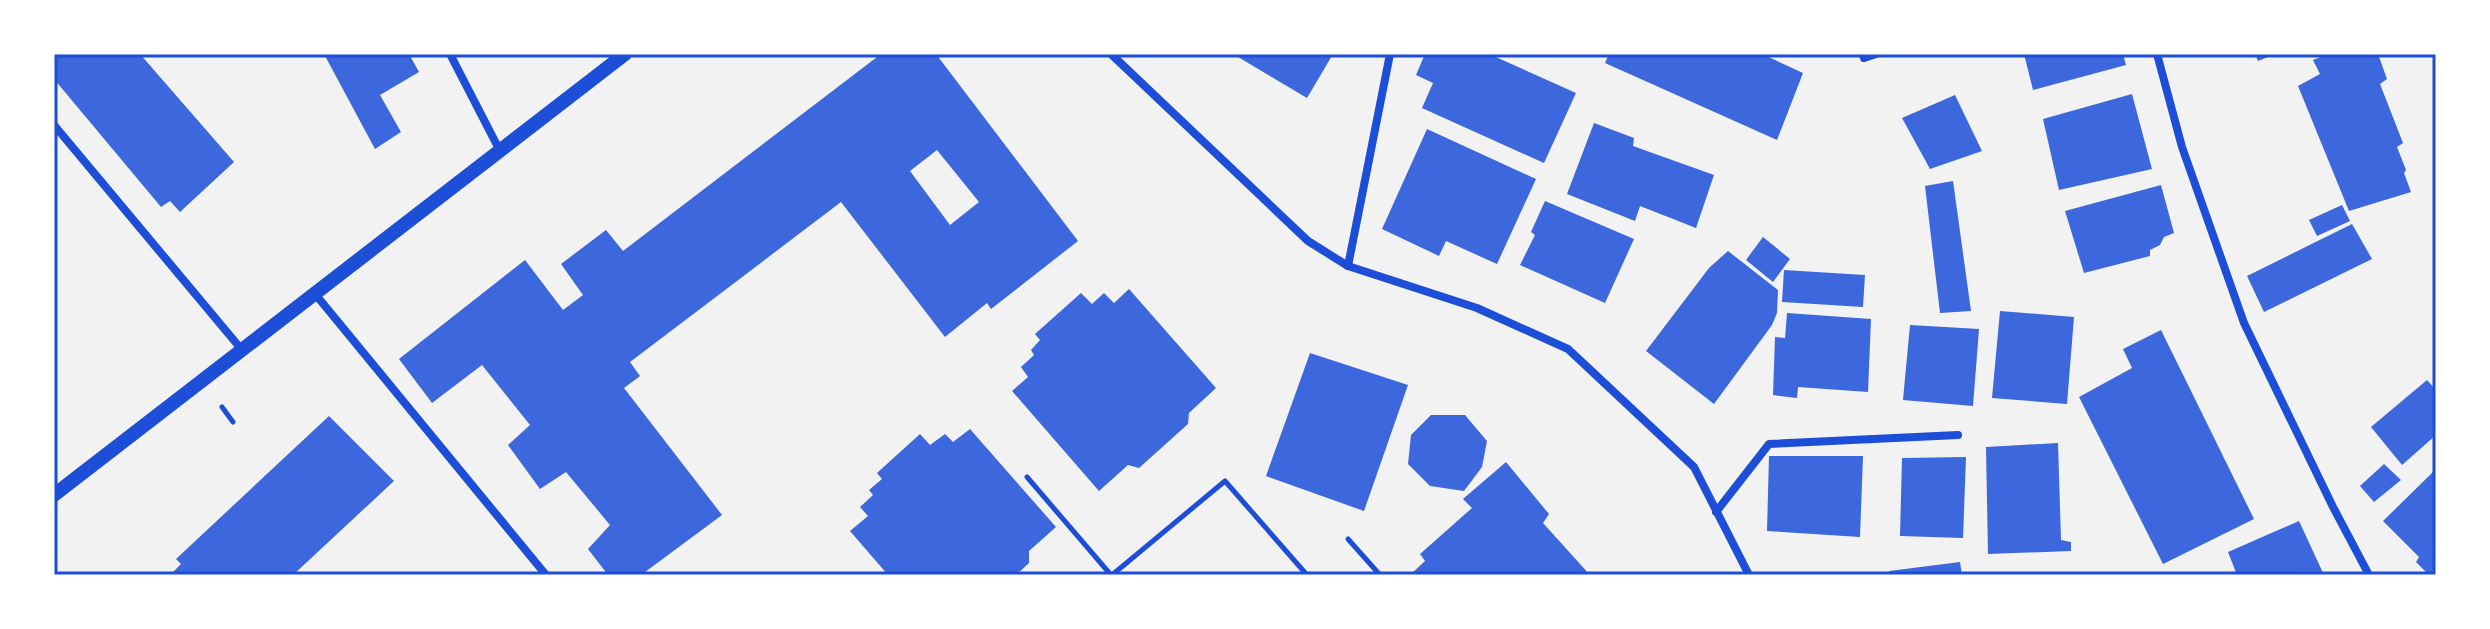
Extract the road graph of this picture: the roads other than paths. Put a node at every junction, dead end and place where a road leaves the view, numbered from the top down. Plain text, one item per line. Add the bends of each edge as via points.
1 (450, 54) edge
2 (625, 54) edge
3 (1111, 54) edge
4 (1390, 54) edge
5 (1863, 54) edge
6 (1876, 54) edge
7 (2157, 54) edge
8 (54, 125) edge
9 (500, 151) junction
10 (1348, 266) junction
11 (316, 295) junction
12 (242, 350) junction
13 (1958, 435) dead end
14 (54, 495) edge
15 (1716, 512) junction
16 (546, 575) edge
17 (1749, 575) edge
18 (2369, 575) edge

1 - 9 street
2 - 9 street
3 - 10 street via 1308,241
4 - 10 street
5 - 6 street
7 - 18 street via 2182,147 2244,323
8 - 12 street
9 - 11 street
10 - 15 street via 1477,308 1568,349 1694,467
11 - 12 street
11 - 16 street
12 - 14 street
13 - 15 street via 1769,444
15 - 17 street

